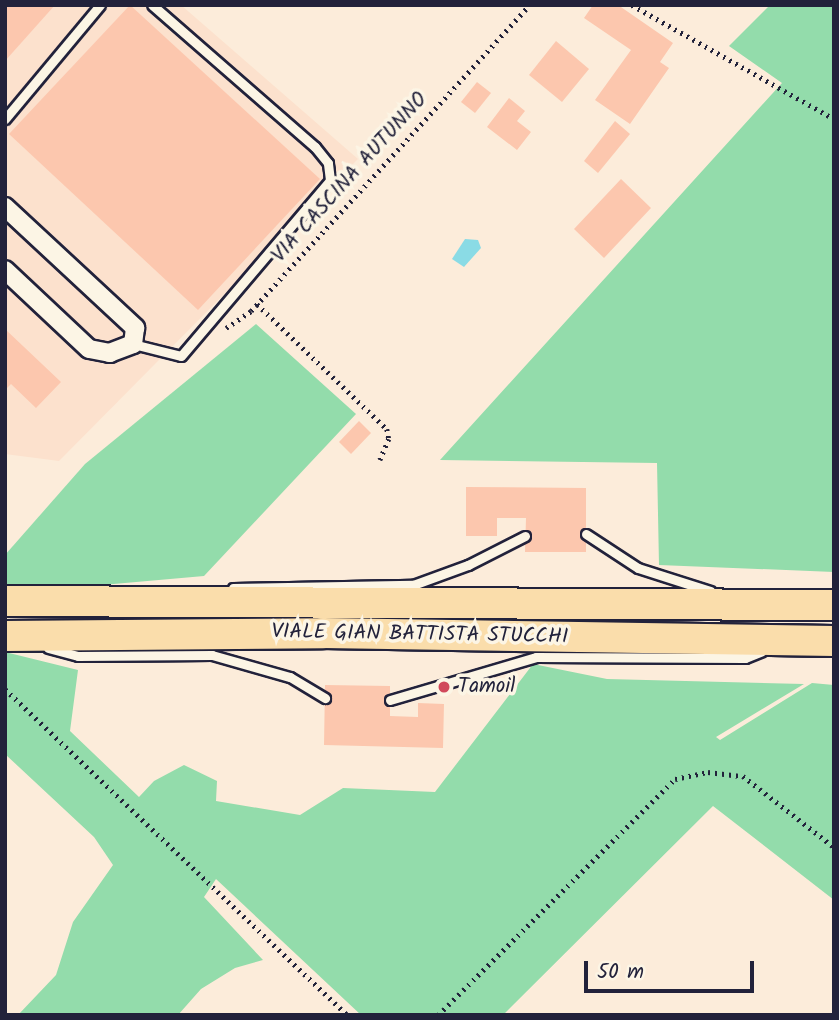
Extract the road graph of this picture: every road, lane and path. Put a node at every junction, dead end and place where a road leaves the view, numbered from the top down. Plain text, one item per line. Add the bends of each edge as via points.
1 (100, 5) edge
2 (152, 5) edge
3 (529, 5) edge
4 (632, 5) edge
5 (834, 118) edge
6 (5, 119) edge
7 (5, 207) edge
8 (5, 270) edge
9 (257, 304) junction
10 (217, 334) dead end
11 (133, 344) junction
12 (380, 460) dead end
13 (586, 534) dead end
14 (526, 536) dead end
15 (727, 591) dead end
16 (807, 593) dead end
17 (834, 593) edge
18 (5, 601) edge
19 (139, 601) junction
20 (834, 605) edge
21 (5, 636) edge
22 (789, 640) junction
23 (834, 641) edge
24 (5, 689) edge
25 (325, 698) dead end
26 (390, 699) dead end
27 (834, 846) edge
28 (346, 1015) edge
29 (438, 1015) edge

1 - 6 lane
2 - 11 lane via 315,147 328,163 330,180 181,356
3 - 9 path, VIA CASCINA AUTUNNO
4 - 5 path
7 - 11 street via 135,328
8 - 11 street via 89,349 110,353
9 - 10 path, VIA CASCINA AUTUNNO
9 - 12 path via 374,412 389,439
13 - 15 lane via 638,568 701,590
14 - 19 lane via 468,565 413,585 248,586
16 - 17 lane
18 - 19 highway, VIALE GIAN BATTISTA STUCCHI
19 - 20 highway, VIALE GIAN BATTISTA STUCCHI
21 - 22 highway, VIALE GIAN BATTISTA STUCCHI via 323,633
21 - 25 lane via 78,656 212,655 290,677
22 - 23 highway, VIALE GIAN BATTISTA STUCCHI
22 - 26 lane via 745,658 536,657
24 - 28 path
27 - 29 path via 744,776 708,772 675,779

